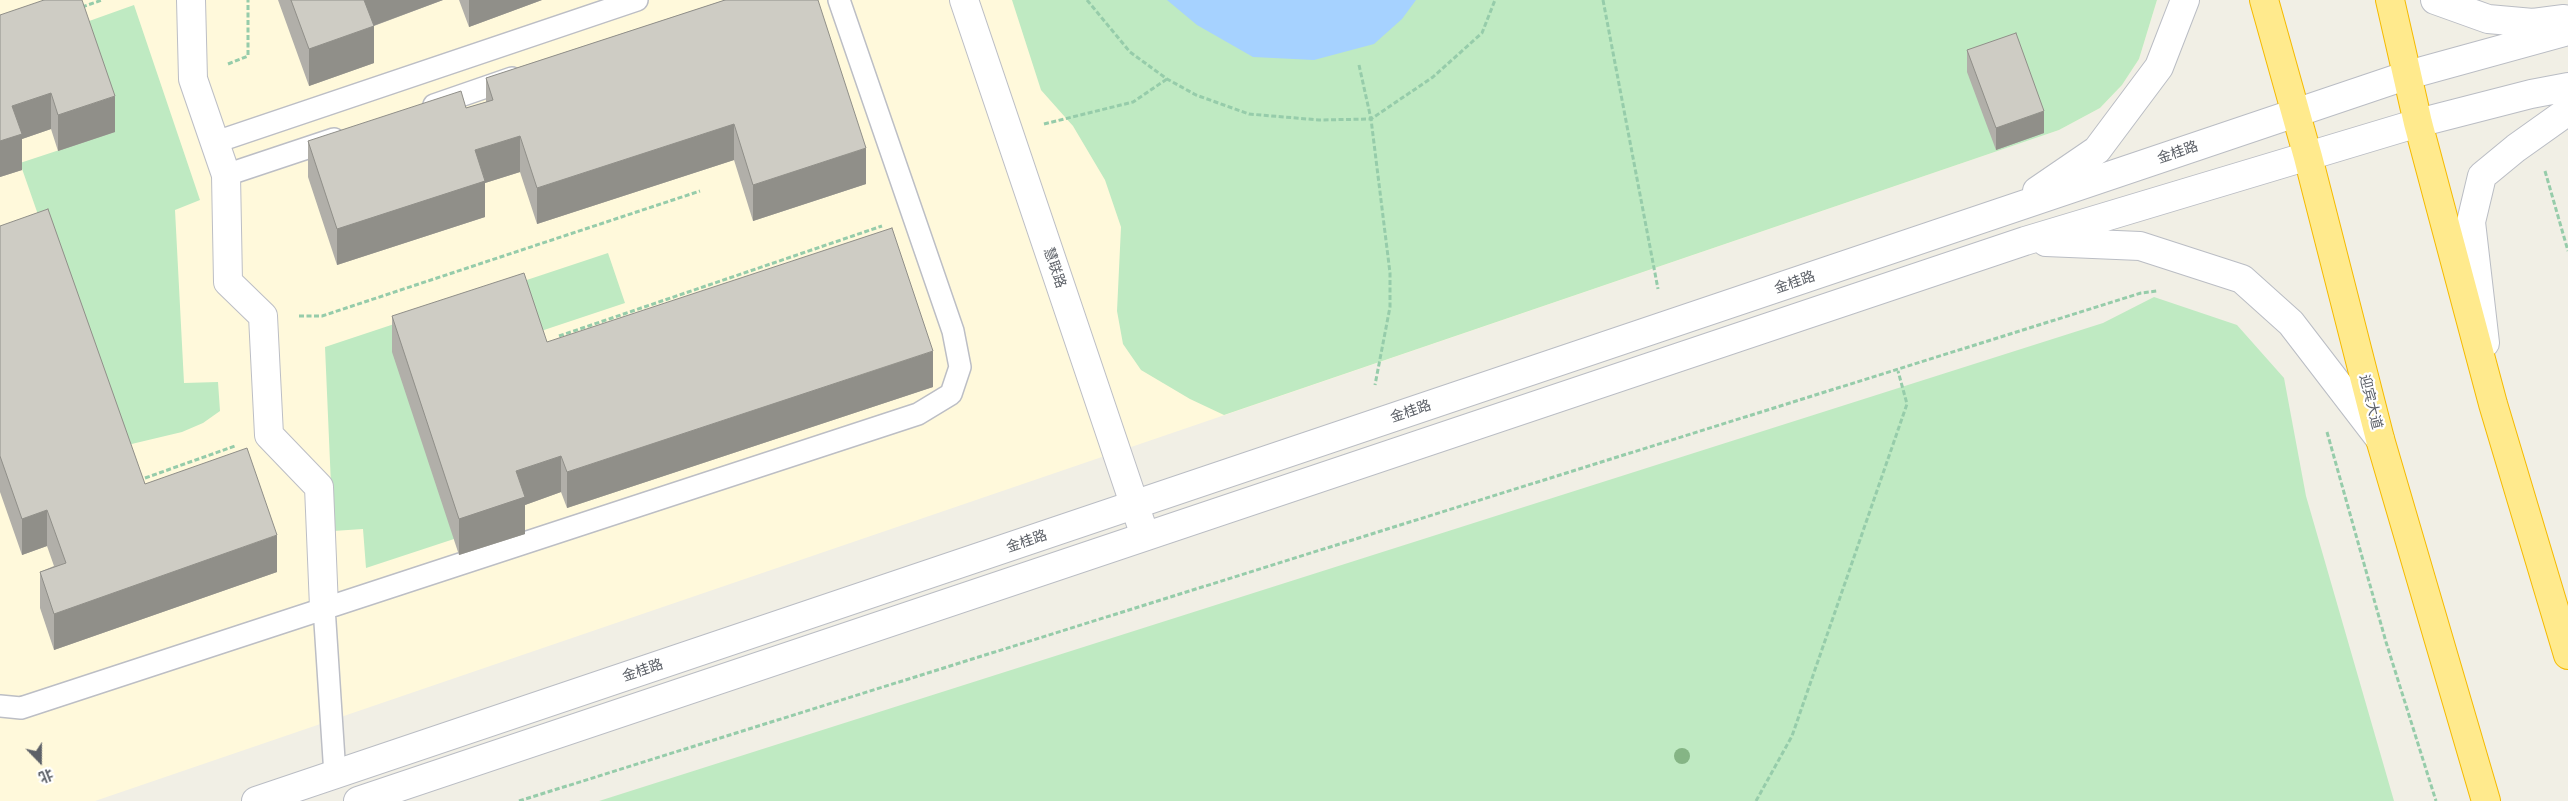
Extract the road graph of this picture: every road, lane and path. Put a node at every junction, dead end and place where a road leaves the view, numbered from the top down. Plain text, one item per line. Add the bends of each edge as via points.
1 (102, 0) edge
2 (191, 0) edge
3 (248, 0) edge
4 (637, 0) edge
5 (839, 0) edge
6 (964, 0) edge
7 (1087, 0) edge
8 (1495, 0) edge
9 (1603, 0) edge
10 (2185, 0) edge
11 (2264, 0) edge
12 (2390, 0) edge
13 (2435, 0) edge
14 (74, 10) edge
15 (2568, 18) edge
16 (2568, 32) edge
17 (1359, 65) dead end
18 (527, 73) edge
19 (2408, 75) junction
20 (193, 79) junction
21 (1167, 80) junction
22 (2568, 87) edge
23 (2568, 111) edge
24 (414, 112) edge
25 (2295, 113) junction
26 (1371, 119) junction
27 (2418, 123) junction
28 (358, 131) edge
29 (1008, 131) junction
30 (213, 143) junction
31 (2308, 157) junction
32 (2543, 162) dead end
33 (226, 175) junction
34 (700, 191) dead end
35 (2009, 210) junction
36 (914, 215) junction
37 (2025, 241) junction
38 (2568, 251) edge
39 (2165, 290) dead end
40 (263, 316) junction
41 (1665, 327) junction
42 (559, 336) edge
43 (1898, 371) junction
44 (1375, 386) dead end
45 (2493, 404) junction
46 (2327, 430) dead end
47 (269, 435) junction
48 (2380, 439) junction
49 (145, 478) edge
50 (1134, 506) junction
51 (1145, 536) junction
52 (324, 607) junction
53 (2568, 655) edge
54 (0, 706) edge
55 (335, 775) junction
56 (256, 801) edge
57 (358, 801) edge
58 (519, 801) edge
59 (1756, 801) edge
60 (2436, 801) edge
61 (2486, 801) edge

1 - 14 path
2 - 20 street
3 - 20 path via 248,56
4 - 30 lane
5 - 36 lane
6 - 29 street, 慧联路
7 - 21 path via 1130,52
8 - 26 path via 1482,33 1433,77
9 - 41 path
10 - 35 street via 2159,67 2097,150
11 - 25 highway, 迎宾大道
12 - 19 highway
13 - 15 street via 2488,19 2533,23
16 - 19 street, 金桂路
17 - 26 path
18 - 24 lane
19 - 25 street, 金桂路
19 - 27 highway
20 - 30 street
21 - 26 path via 1196,95 1249,114 1319,120
21 - 29 path via 1134,102
22 - 27 street
23 - 45 street via 2482,176 2471,222
25 - 31 highway, 迎宾大道
25 - 35 street, 金桂路
26 - 44 path via 1390,274 1390,307
27 - 31 street
27 - 45 highway
28 - 33 lane
29 - 50 street, 慧联路
30 - 33 street
31 - 37 street
31 - 48 highway, 迎宾大道
32 - 38 path
33 - 40 street via 228,282
34 - 40 path via 322,316
35 - 41 street, 金桂路
36 - 42 path
36 - 52 lane via 953,331 960,367 951,394 918,414
37 - 48 street via 2140,246 2242,279 2292,323
37 - 51 street
39 - 43 path via 2141,293
40 - 47 street
41 - 50 street, 金桂路
43 - 58 path
43 - 59 path via 1907,404 1792,736
45 - 53 highway
46 - 60 path via 2386,642
47 - 49 path
47 - 52 street via 319,486
48 - 61 highway, 迎宾大道
50 - 51 street, 慧联路
50 - 55 street, 金桂路
51 - 57 street
52 - 54 lane via 21,708
52 - 55 lane
55 - 56 street, 金桂路

